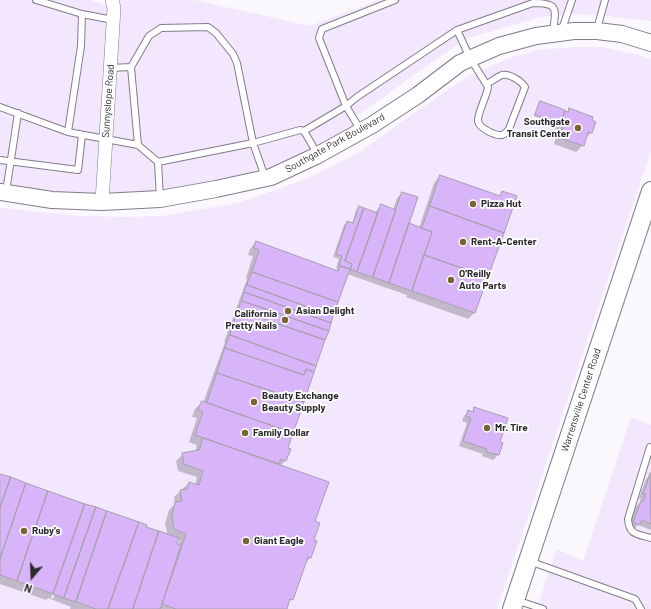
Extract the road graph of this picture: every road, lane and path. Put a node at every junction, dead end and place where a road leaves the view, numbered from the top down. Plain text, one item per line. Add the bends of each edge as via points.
1 (36, 0) edge
2 (112, 0) edge
3 (395, 0) edge
4 (572, 0) edge
5 (605, 0) edge
6 (82, 14) junction
7 (113, 20) junction
8 (457, 30) junction
9 (596, 31) junction
10 (557, 32) junction
11 (651, 43) edge
12 (470, 58) junction
13 (131, 67) junction
14 (110, 68) junction
15 (487, 84) junction
16 (346, 106) junction
17 (0, 107) edge
18 (18, 113) junction
19 (304, 131) junction
20 (361, 131) junction
21 (68, 132) junction
22 (82, 135) junction
23 (106, 140) junction
24 (253, 143) junction
25 (138, 145) junction
26 (318, 155) junction
27 (0, 160) edge
28 (10, 162) junction
29 (158, 162) junction
30 (266, 178) junction
31 (651, 191) edge
32 (3, 192) edge
33 (160, 198) junction
34 (102, 202) junction
35 (650, 447) dead end
36 (651, 538) edge
37 (528, 560) junction
38 (513, 604) edge
39 (543, 609) edge
40 (641, 609) edge

1 - 6 lane
2 - 7 street, Sunnyslope Road
3 - 16 lane via 322,29 319,38
4 - 10 lane
5 - 9 lane
6 - 7 lane
6 - 21 lane via 81,46
7 - 14 street, Sunnyslope Road
8 - 10 lane via 533,3 546,3 555,10
8 - 12 lane
8 - 16 lane
9 - 10 street, Southgate Park Boulevard
9 - 11 street, Southgate Park Boulevard via 622,34
10 - 12 street, Southgate Park Boulevard via 499,46
12 - 15 lane
12 - 20 street, Southgate Park Boulevard
13 - 14 lane
13 - 24 lane via 149,36 161,28 208,27 233,54 237,63
13 - 25 lane
14 - 23 street, Sunnyslope Road
15 - 15 lane via 478,121 483,128 502,135 509,129 525,87 519,80 505,75
16 - 19 lane
16 - 20 lane
17 - 18 lane
18 - 21 lane
18 - 28 lane
19 - 24 lane
19 - 26 lane
20 - 26 street, Southgate Park Boulevard
21 - 22 lane
22 - 23 lane
22 - 28 lane via 78,170
23 - 25 lane
23 - 34 street, Sunnyslope Road
24 - 29 lane
24 - 30 lane
25 - 29 lane
26 - 30 street, Southgate Park Boulevard
27 - 28 lane
28 - 32 lane
29 - 33 lane
30 - 33 street, Southgate Park Boulevard
31 - 37 main road, Warrensville Center Road
32 - 34 street, Southgate Park Boulevard via 52,200
33 - 34 street, Southgate Park Boulevard
35 - 36 lane via 628,519 628,528 632,532
37 - 38 main road, Warrensville Center Road
37 - 40 lane via 635,599
38 - 39 lane

